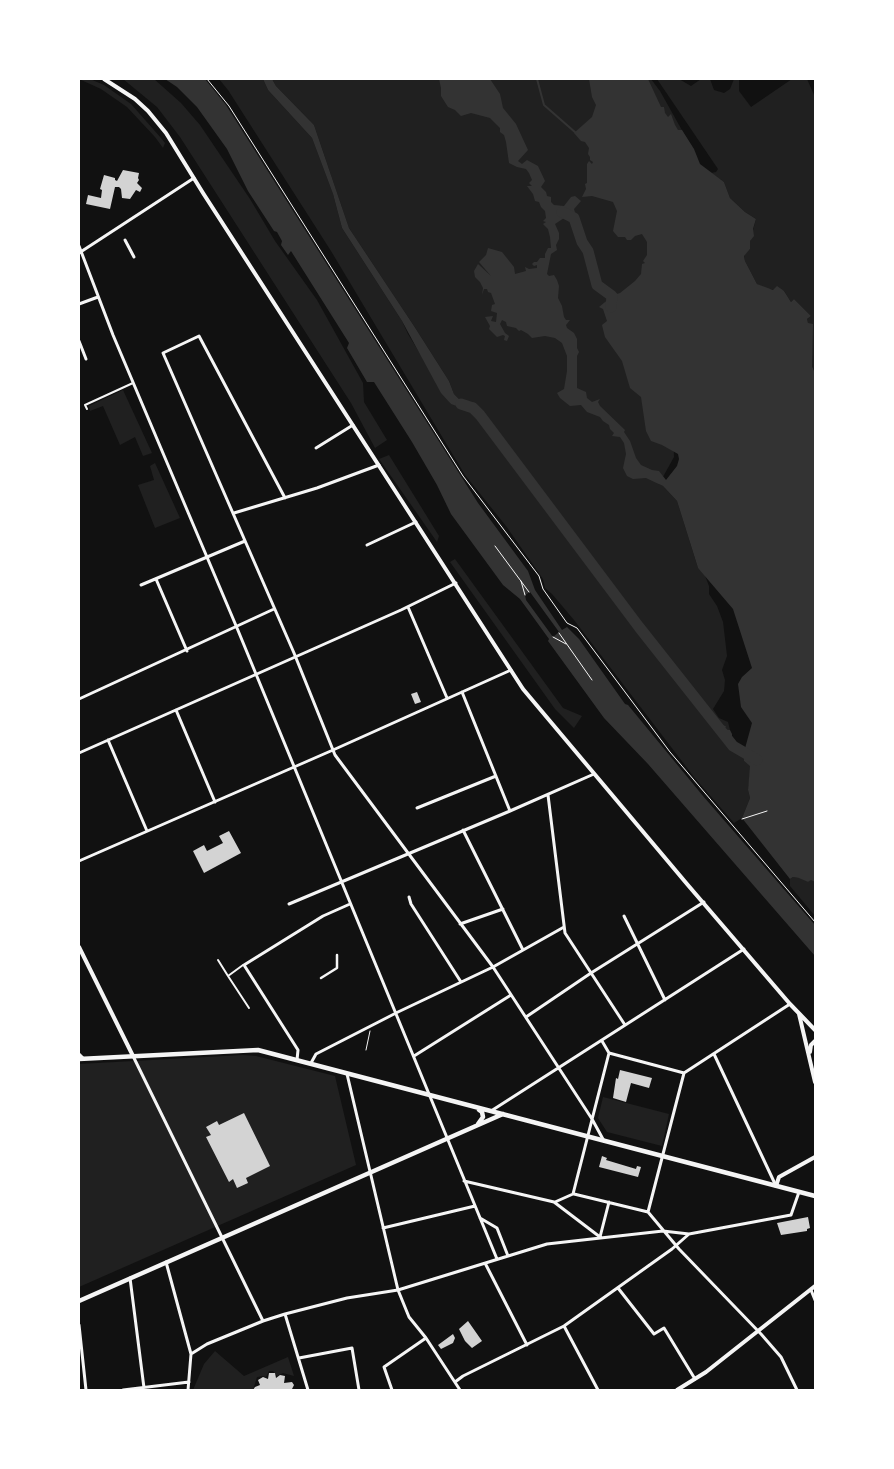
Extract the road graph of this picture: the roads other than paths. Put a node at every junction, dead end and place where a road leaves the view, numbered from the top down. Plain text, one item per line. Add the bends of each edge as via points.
1 (104, 79) edge
2 (194, 178) junction
3 (125, 240) dead end
4 (79, 246) edge
5 (79, 253) edge
6 (134, 257) dead end
7 (98, 297) junction
8 (79, 304) edge
9 (79, 341) edge
10 (86, 359) dead end
11 (133, 383) junction
12 (87, 409) dead end
13 (353, 425) junction
14 (316, 448) dead end
15 (379, 465) junction
16 (285, 498) junction
17 (234, 513) junction
18 (416, 522) junction
19 (245, 541) junction
20 (367, 545) dead end
21 (206, 557) junction
22 (156, 579) junction
23 (456, 583) junction
24 (141, 585) dead end
25 (408, 607) junction
26 (274, 609) junction
27 (236, 628) junction
28 (187, 650) junction
29 (295, 657) junction
30 (512, 670) junction
31 (255, 675) junction
32 (462, 692) junction
33 (448, 698) junction
34 (79, 699) edge
35 (176, 710) junction
36 (108, 740) junction
37 (333, 750) junction
38 (79, 753) edge
39 (294, 766) junction
40 (594, 774) junction
41 (496, 776) junction
42 (548, 795) junction
43 (215, 802) junction
44 (417, 808) dead end
45 (510, 811) junction
46 (463, 830) junction
47 (147, 831) junction
48 (408, 853) junction
49 (79, 861) edge
50 (341, 881) junction
51 (409, 898) dead end
52 (704, 902) junction
53 (289, 904) dead end
54 (350, 904) junction
55 (503, 909) junction
56 (624, 916) dead end
57 (460, 924) junction
58 (564, 927) junction
59 (638, 944) junction
60 (79, 947) edge
61 (744, 949) junction
62 (524, 950) junction
63 (337, 955) dead end
64 (218, 960) dead end
65 (244, 965) junction
66 (492, 967) junction
67 (591, 973) junction
68 (228, 976) junction
69 (321, 978) dead end
70 (461, 982) junction
71 (511, 994) junction
72 (664, 1000) junction
73 (790, 1004) junction
74 (249, 1008) dead end
75 (395, 1014) junction
76 (799, 1014) junction
77 (526, 1017) junction
78 (625, 1025) junction
79 (815, 1030) edge
80 (602, 1041) junction
81 (815, 1041) edge
82 (609, 1053) junction
83 (714, 1054) junction
84 (133, 1056) junction
85 (414, 1056) junction
86 (80, 1057) edge
87 (810, 1057) junction
88 (297, 1060) junction
89 (310, 1063) junction
90 (558, 1068) junction
91 (684, 1073) junction
92 (347, 1074) junction
93 (815, 1082) edge
94 (429, 1095) junction
95 (474, 1107) junction
96 (490, 1111) junction
97 (503, 1114) junction
98 (592, 1119) junction
99 (475, 1126) junction
100 (588, 1136) junction
101 (447, 1139) junction
102 (604, 1141) junction
103 (663, 1156) junction
104 (815, 1157) edge
105 (370, 1173) junction
106 (464, 1181) junction
107 (776, 1186) junction
108 (799, 1192) junction
109 (574, 1194) junction
110 (815, 1196) edge
111 (554, 1202) junction
112 (609, 1202) junction
113 (475, 1206) junction
114 (648, 1212) junction
115 (479, 1217) junction
116 (383, 1228) junction
117 (663, 1230) junction
118 (689, 1234) junction
119 (600, 1237) junction
120 (222, 1238) junction
121 (676, 1246) junction
122 (508, 1256) junction
123 (497, 1259) junction
124 (166, 1262) junction
125 (485, 1262) junction
126 (130, 1278) junction
127 (815, 1286) edge
128 (618, 1288) junction
129 (398, 1290) junction
130 (811, 1290) junction
131 (815, 1300) edge
132 (79, 1301) edge
133 (285, 1314) junction
134 (263, 1321) junction
135 (79, 1325) edge
136 (564, 1326) junction
137 (758, 1331) junction
138 (426, 1338) junction
139 (528, 1345) junction
140 (191, 1354) junction
141 (299, 1358) junction
142 (694, 1379) junction
143 (189, 1382) junction
144 (455, 1382) junction
145 (144, 1388) junction
146 (86, 1390) edge
147 (123, 1390) edge
148 (188, 1390) edge
149 (308, 1390) edge
150 (359, 1390) edge
151 (391, 1390) edge
152 (460, 1390) edge
153 (598, 1390) edge
154 (680, 1390) edge
155 (797, 1390) edge

1 - 2 street via 148,111
2 - 5 street
2 - 13 street
3 - 6 street
4 - 5 street
5 - 7 street
7 - 8 street
7 - 11 street
9 - 10 street
11 - 12 lane via 85,405
11 - 21 street
13 - 14 street
13 - 15 street
15 - 16 street
15 - 18 street
16 - 17 street
16 - 17 street via 199,336 163,353
17 - 19 street
18 - 20 street
18 - 23 street
19 - 21 street
19 - 26 street
21 - 22 street
21 - 27 street
22 - 24 street
22 - 28 street
23 - 25 street
23 - 30 street
25 - 29 street
25 - 33 street
26 - 27 street
26 - 29 street
27 - 28 street
27 - 31 street
28 - 34 street
29 - 31 street
29 - 37 street
30 - 32 street
30 - 40 street via 523,688
31 - 35 street
31 - 39 street
32 - 33 street
32 - 41 street
33 - 37 street
35 - 36 street
35 - 43 street
36 - 38 street
36 - 47 street
37 - 39 street
37 - 48 street
39 - 43 street
39 - 50 street
40 - 42 street
40 - 52 street
41 - 44 street
41 - 45 street
42 - 45 street
42 - 58 street
43 - 47 street
45 - 46 street
46 - 48 street
46 - 55 street
47 - 49 street
48 - 50 street
48 - 57 street
50 - 53 street
50 - 54 street
51 - 70 street
52 - 59 street
52 - 61 street
54 - 65 street via 323,916
54 - 75 street
55 - 57 street
55 - 62 street
56 - 59 street
57 - 66 street
58 - 62 street
58 - 67 street
59 - 67 street
59 - 72 street
60 - 84 street
61 - 72 street
61 - 73 street
62 - 66 street
63 - 69 street via 337,968
64 - 68 lane
65 - 68 lane
65 - 88 street via 298,1050
66 - 70 street
66 - 71 street
67 - 77 street
67 - 78 street
68 - 74 lane
70 - 75 street
71 - 77 street
71 - 85 street
72 - 78 street
73 - 76 street
73 - 83 street
75 - 85 street
75 - 89 street via 316,1054
76 - 79 street
76 - 87 street
77 - 90 street
78 - 80 street
80 - 82 street
80 - 90 street
81 - 87 street via 811,1045
82 - 91 street
82 - 98 street
83 - 91 street
83 - 107 street
84 - 86 main road
84 - 88 main road via 250,1049
84 - 120 street
85 - 94 street
87 - 93 street
88 - 89 main road
89 - 92 main road
90 - 96 street
90 - 98 street
91 - 103 street
92 - 94 main road
92 - 105 street
94 - 95 main road
94 - 101 street
95 - 96 main road
95 - 99 main road via 482,1112 483,1117
96 - 97 main road
97 - 99 main road
97 - 100 main road
98 - 100 street
98 - 102 street
99 - 101 main road
100 - 102 main road
100 - 109 street
101 - 105 main road
101 - 106 street
102 - 103 main road
103 - 107 main road
103 - 114 street
104 - 107 street via 779,1176
105 - 116 street
105 - 120 main road
106 - 111 street
106 - 113 street
107 - 108 main road
108 - 110 main road
108 - 118 street via 791,1215
109 - 111 street
109 - 112 street
111 - 119 street
112 - 114 street
112 - 119 street
113 - 115 street
113 - 116 street
114 - 117 street
115 - 122 street via 497,1228
115 - 123 street
116 - 129 street
117 - 118 street
117 - 119 street
117 - 121 street
118 - 121 street
119 - 122 street via 547,1244
120 - 124 main road
120 - 134 street
121 - 128 street
121 - 137 street
122 - 123 street
123 - 125 street
124 - 126 main road
124 - 140 street
125 - 129 street
125 - 139 street
126 - 132 main road
126 - 145 street
127 - 130 street
128 - 136 street
128 - 142 street via 654,1334 664,1328
129 - 133 street
129 - 138 street via 409,1316
130 - 131 street
130 - 137 street
133 - 134 street
133 - 141 street
134 - 140 street
135 - 146 street
136 - 139 street
136 - 153 street
137 - 142 street
137 - 155 street via 780,1357
138 - 144 street
138 - 151 street via 384,1367
139 - 144 street
140 - 143 street
141 - 149 street
141 - 150 street via 352,1348
142 - 154 street
143 - 145 street
143 - 148 street
144 - 152 street
145 - 147 street

